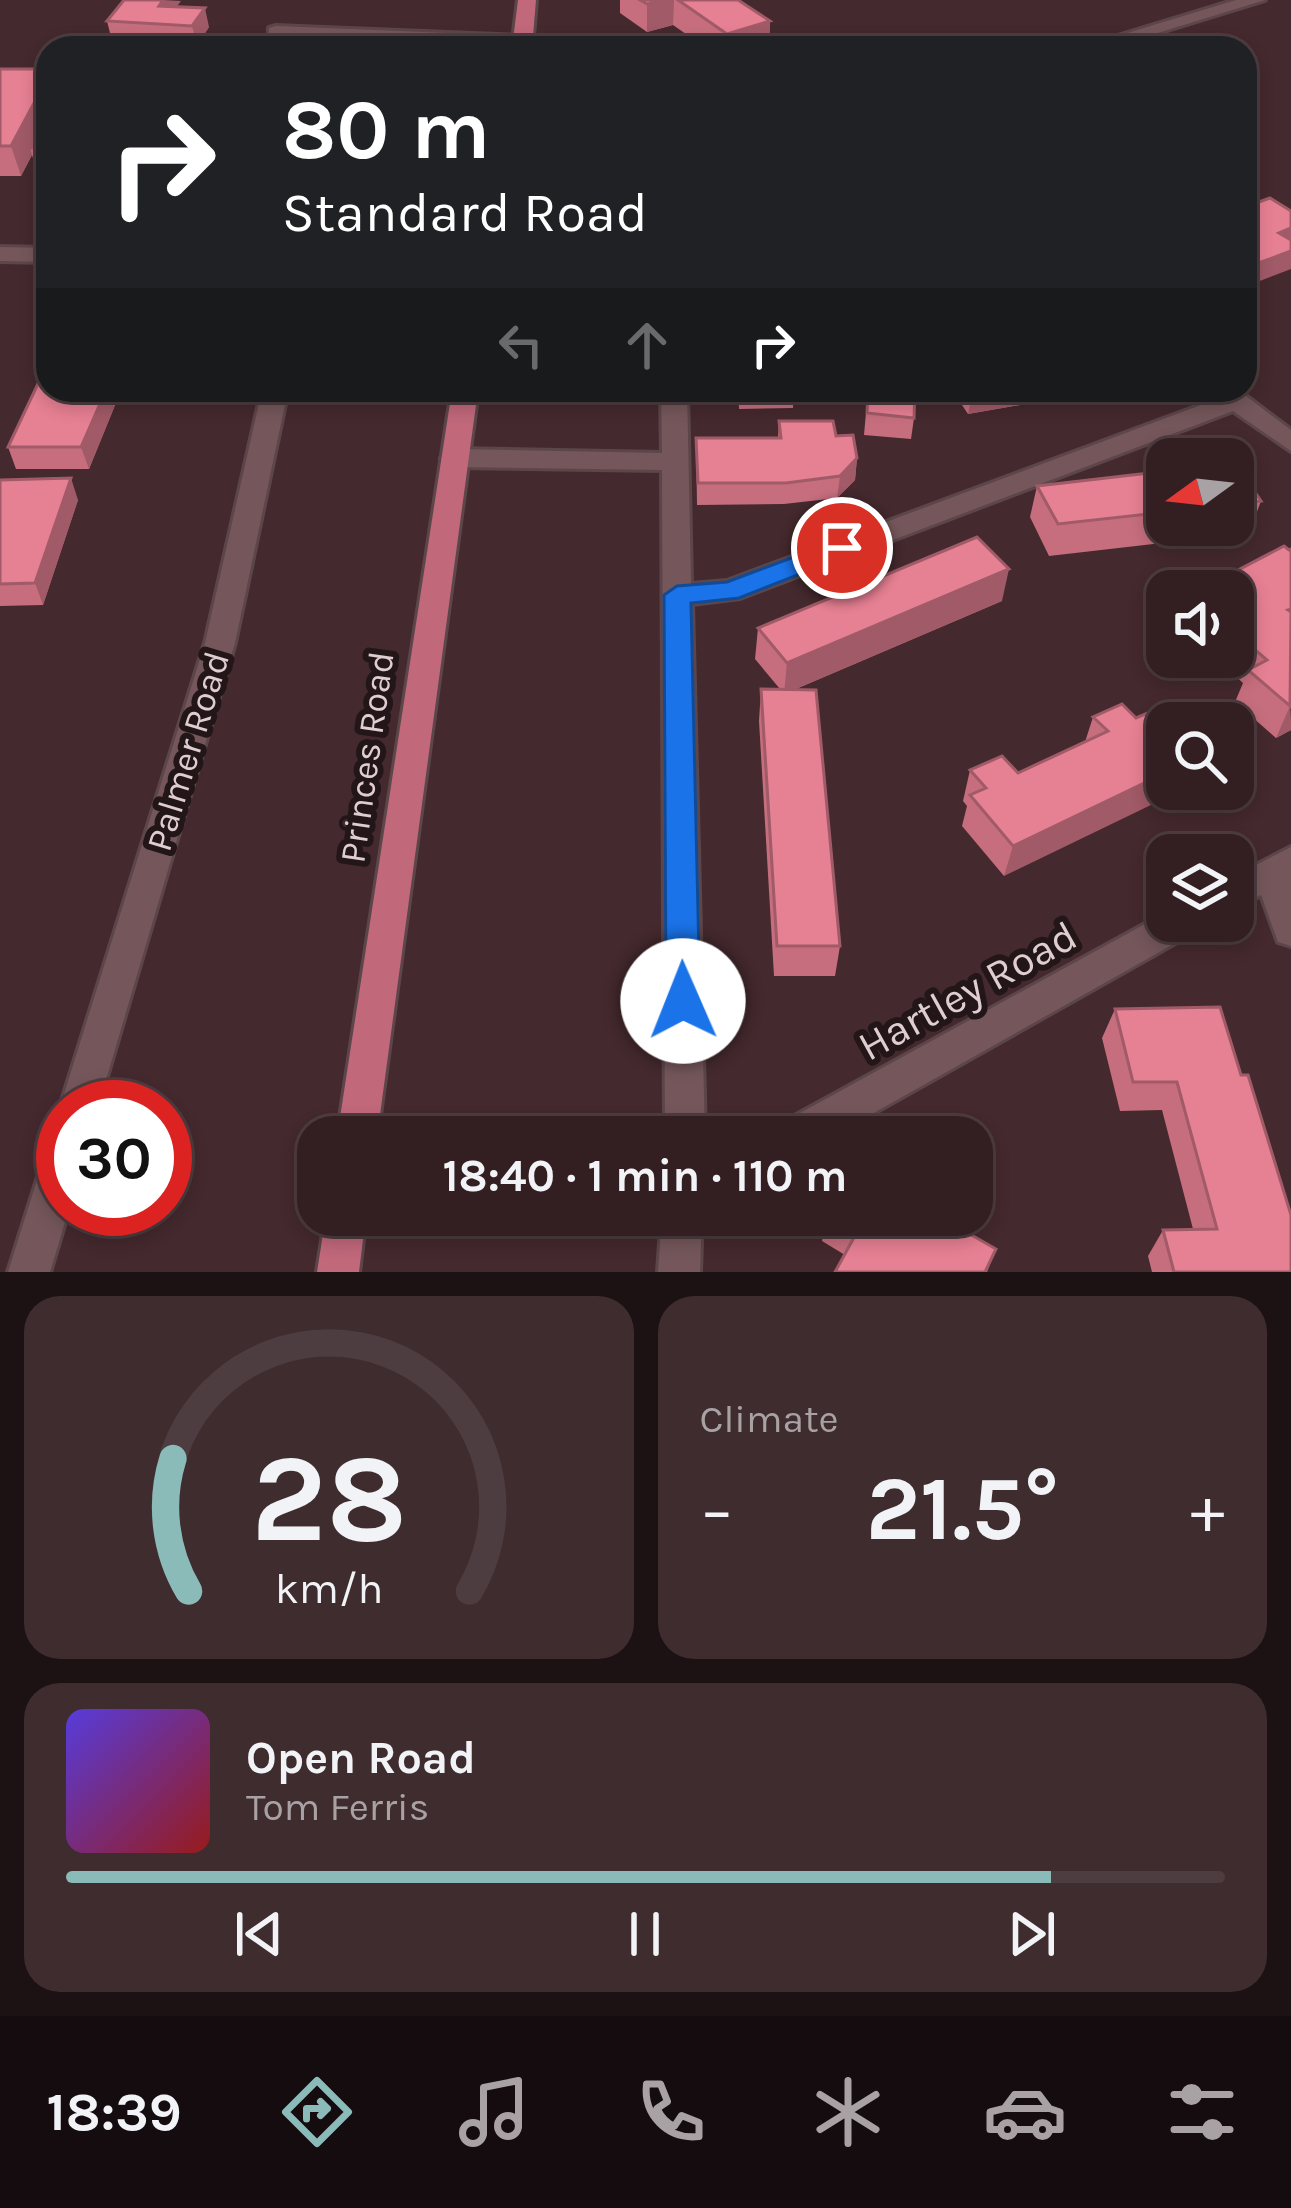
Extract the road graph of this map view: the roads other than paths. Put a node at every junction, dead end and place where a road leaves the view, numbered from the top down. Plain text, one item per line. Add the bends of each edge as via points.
1 (527, 0) edge
2 (1256, 0) edge
3 (276, 32) dead end
4 (352, 36) edge
5 (523, 36) edge
6 (1130, 36) edge
7 (0, 254) edge
8 (36, 255) edge
9 (272, 402) edge
10 (462, 402) edge
11 (674, 402) edge
12 (1211, 402) edge
13 (1238, 402) edge
14 (1291, 443) edge
15 (454, 458) junction
16 (673, 462) junction
17 (677, 595) junction
18 (1281, 867) edge
19 (1254, 882) edge
20 (1291, 931) edge
21 (1146, 942) edge
22 (87, 1080) edge
23 (360, 1116) edge
24 (685, 1116) edge
25 (832, 1116) edge
26 (40, 1236) edge
27 (343, 1236) edge
28 (681, 1236) edge
29 (29, 1272) edge
30 (338, 1272) edge
31 (679, 1272) edge

1 - 5 main road
2 - 6 street
3 - 4 street
7 - 8 street
9 - 22 street, Palmer Road via 220,643
10 - 15 main road, Princes Road
11 - 16 street
12 - 17 street via 730,591
13 - 14 street
15 - 16 street
15 - 23 main road, Princes Road
16 - 17 street
17 - 24 street
18 - 19 street
18 - 20 street
21 - 25 street, Hartley Road
26 - 29 street
27 - 30 main road
28 - 31 street

